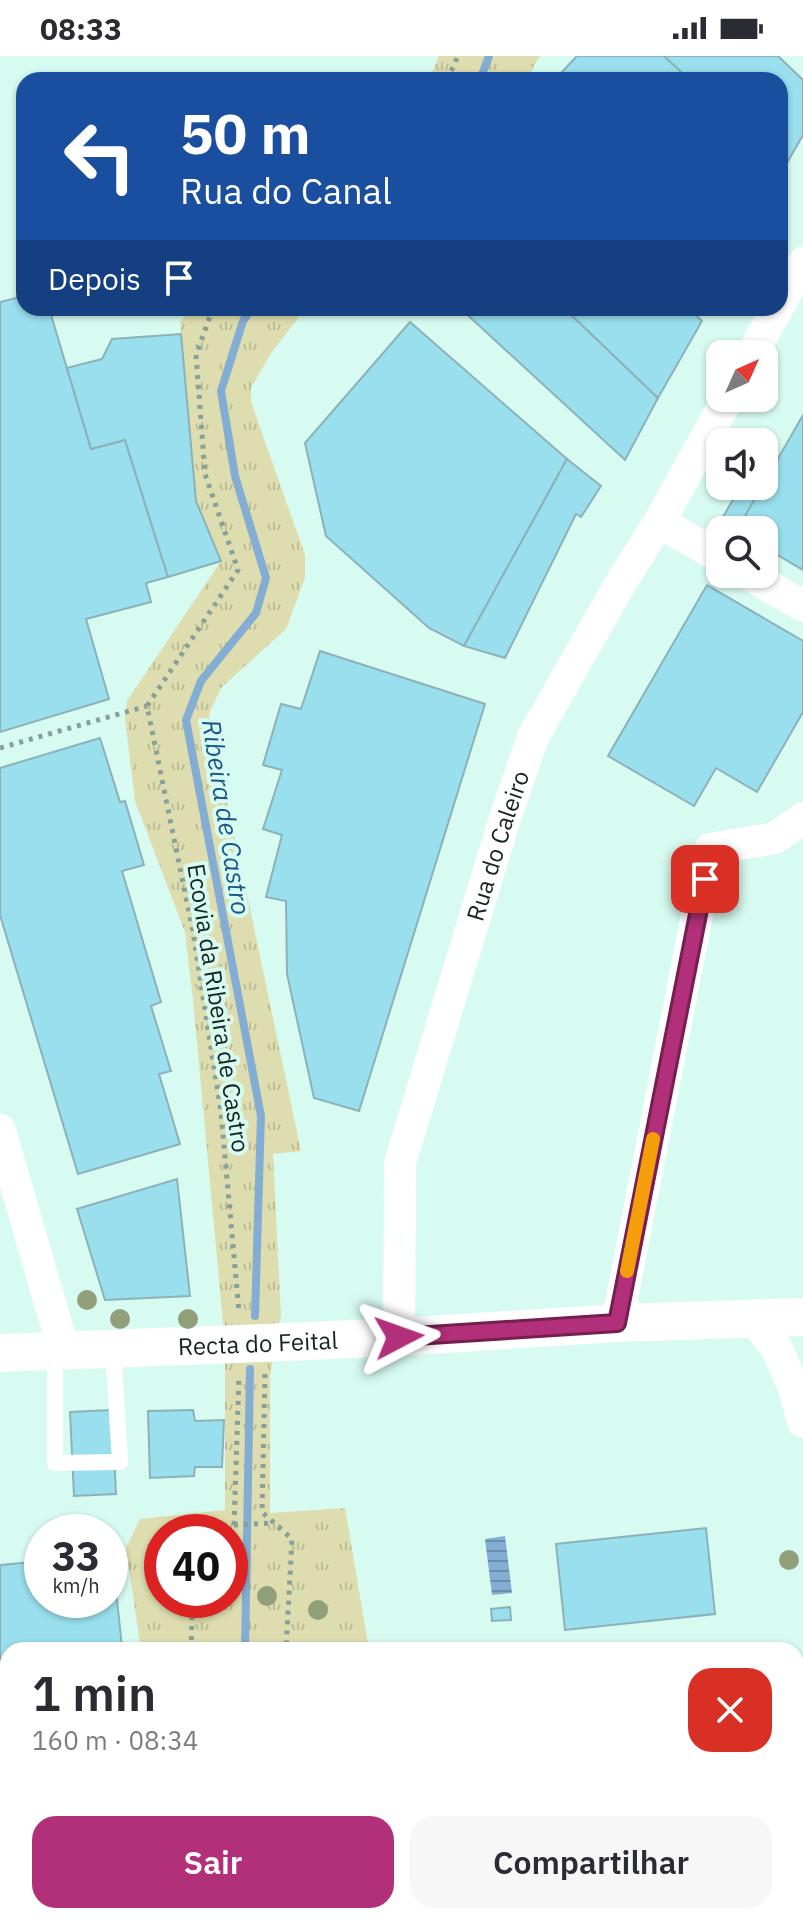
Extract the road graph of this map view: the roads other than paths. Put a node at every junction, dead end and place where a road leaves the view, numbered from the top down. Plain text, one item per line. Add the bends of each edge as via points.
1 (803, 263) edge
2 (788, 290) edge
3 (773, 316) edge
4 (760, 340) edge
5 (720, 412) edge
6 (659, 522) junction
7 (706, 549) edge
8 (772, 588) edge
9 (803, 606) edge
10 (803, 818) edge
11 (0, 1130) edge
12 (752, 1317) junction
13 (803, 1317) edge
14 (617, 1323) junction
15 (399, 1337) junction
16 (113, 1349) junction
17 (59, 1351) junction
18 (0, 1353) edge
19 (803, 1422) edge

1 - 2 street
3 - 4 street
5 - 6 street, Rua do Caleiro
6 - 7 street
6 - 15 street, Rua do Caleiro via 533,737 505,818 400,1163
8 - 9 street
10 - 14 street via 775,838 710,849
11 - 17 street
12 - 13 street, Recta do Feital
12 - 14 street, Recta do Feital
12 - 19 street via 777,1349
14 - 15 street, Recta do Feital
15 - 16 street, Recta do Feital
16 - 17 street, Recta do Feital
16 - 17 lane via 120,1462 55,1463
17 - 18 street, Recta do Feital

